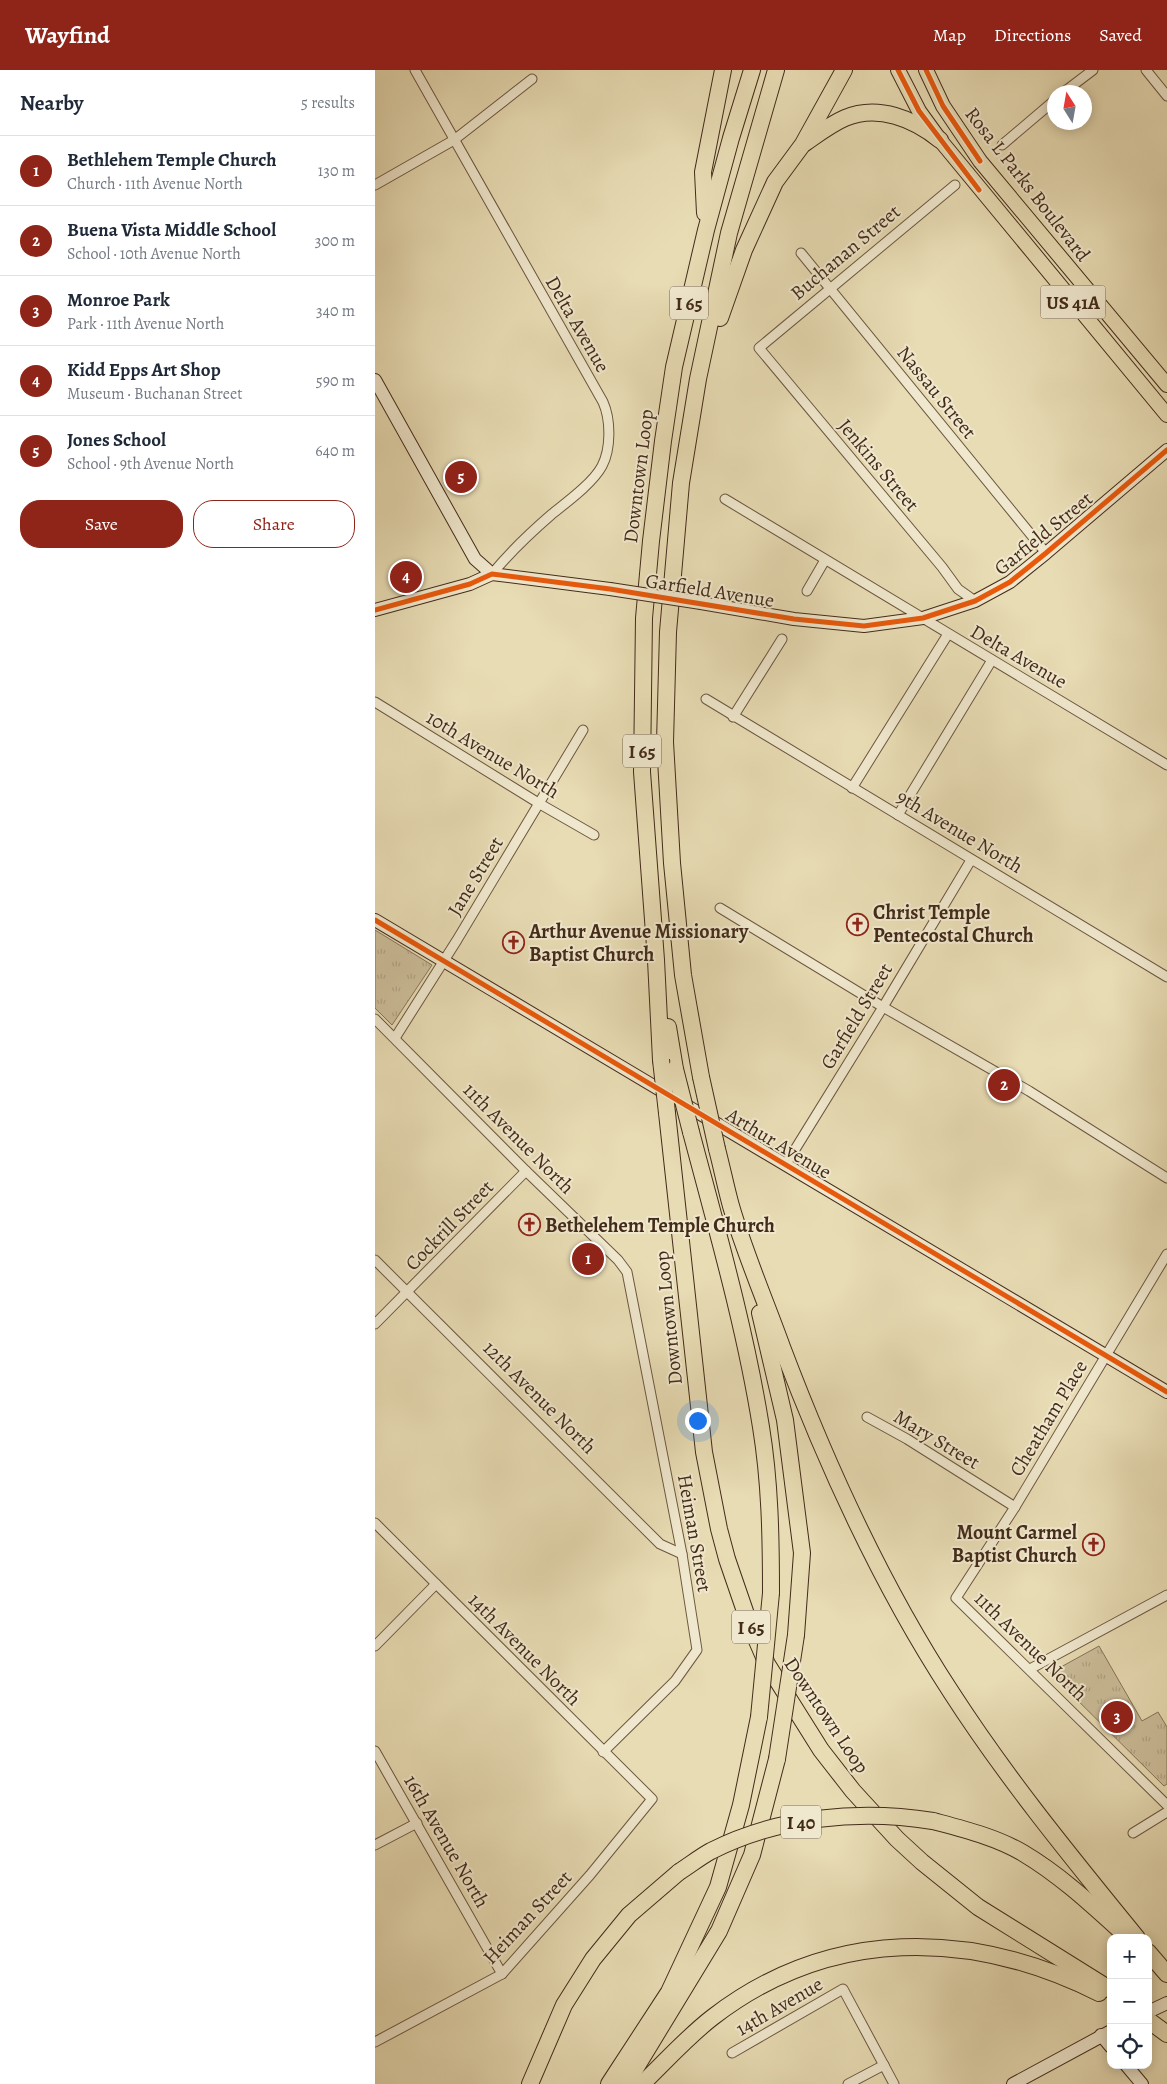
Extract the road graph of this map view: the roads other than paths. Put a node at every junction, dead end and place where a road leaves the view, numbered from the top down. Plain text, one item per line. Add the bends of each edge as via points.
1 (415, 70) edge
2 (723, 70) edge
3 (753, 70) edge
4 (776, 70) edge
5 (844, 70) edge
6 (898, 70) edge
7 (926, 70) edge
8 (1093, 70) edge
9 (1146, 70) edge
10 (532, 79) dead end
11 (1073, 85) edge
12 (1167, 96) edge
13 (1047, 107) edge
14 (454, 140) junction
15 (940, 140) junction
16 (803, 144) junction
17 (1002, 145) dead end
18 (375, 185) edge
19 (955, 185) dead end
20 (706, 230) junction
21 (801, 253) dead end
22 (829, 288) junction
23 (759, 348) joint
24 (697, 378) junction
25 (375, 380) edge
26 (1167, 385) edge
27 (1167, 415) edge
28 (1167, 450) edge
29 (725, 499) dead end
30 (1046, 553) junction
31 (825, 560) junction
32 (492, 574) junction
33 (807, 591) dead end
34 (975, 602) junction
35 (375, 610) edge
36 (923, 618) junction
37 (948, 634) junction
38 (782, 639) dead end
39 (992, 660) junction
40 (706, 700) dead end
41 (375, 702) edge
42 (733, 717) junction
43 (583, 730) dead end
44 (1167, 765) edge
45 (852, 788) junction
46 (540, 804) junction
47 (897, 816) junction
48 (594, 835) dead end
49 (971, 860) junction
50 (721, 908) dead end
51 (375, 920) edge
52 (656, 960) junction
53 (444, 961) junction
54 (1167, 977) edge
55 (883, 1007) junction
56 (375, 1019) edge
57 (395, 1038) junction
58 (786, 1164) junction
59 (526, 1171) junction
60 (1167, 1178) edge
61 (745, 1250) junction
62 (1167, 1254) edge
63 (375, 1260) edge
64 (631, 1286) joint
65 (408, 1292) junction
66 (375, 1324) edge
67 (1105, 1355) junction
68 (1167, 1392) edge
69 (867, 1417) dead end
70 (1015, 1507) junction
71 (375, 1523) edge
72 (682, 1554) junction
73 (436, 1584) junction
74 (1167, 1595) edge
75 (956, 1598) joint
76 (375, 1646) edge
77 (1030, 1669) junction
78 (375, 1751) edge
79 (603, 1752) junction
80 (652, 1799) joint
81 (1166, 1802) edge
82 (1167, 1812) edge
83 (417, 1823) junction
84 (1133, 1833) dead end
85 (375, 1845) edge
86 (1124, 1934) edge
87 (1134, 1934) edge
88 (502, 1974) junction
89 (1107, 1987) edge
90 (1107, 1997) edge
91 (1167, 2003) edge
92 (1152, 2010) edge
93 (1152, 2023) edge
94 (1106, 2033) edge
95 (1167, 2034) edge
96 (375, 2042) edge
97 (732, 2053) dead end
98 (884, 2065) junction
99 (1129, 2069) edge
100 (530, 2084) edge
101 (609, 2084) edge
102 (626, 2084) edge
103 (642, 2084) edge
104 (847, 2084) edge
105 (895, 2084) edge
106 (1013, 2084) edge
107 (1142, 2084) edge

1 - 14 street, Delta Avenue
2 - 20 highway via 703,172
3 - 20 highway, Downtown Loop / I 65
4 - 24 highway, I 65 via 729,233
5 - 16 highway
6 - 15 main road, Rosa L Parks Boulevard / US 41A via 919,111
7 - 26 main road, Rosa L Parks Boulevard / US 41A via 943,106 980,161
8 - 11 street
9 - 12 street
10 - 14 street
13 - 17 street
14 - 18 street
14 - 32 street, Delta Avenue via 603,402 608,419 602,466 516,546
15 - 16 highway via 926,128 905,118 871,113 845,118
15 - 27 main road, Rosa L Parks Boulevard / US 41A
16 - 24 highway via 775,182 744,250
19 - 22 street, Buchanan Street
20 - 52 highway, Downtown Loop / I 65 via 671,386 644,618 641,772
21 - 22 street, Nassau Street
22 - 23 street, Buchanan Street
22 - 30 street, Nassau Street
23 - 34 street, Jenkins Street via 958,589
24 - 61 highway, I 65, bridge via 673,562 665,742 675,911 683,975 717,1149
25 - 32 street via 475,559
28 - 30 street, Garfield Street
29 - 31 street, Delta Avenue
30 - 34 street, Garfield Street via 1009,582
31 - 33 street
31 - 36 street, Delta Avenue
32 - 35 street via 470,584
32 - 36 street, Garfield Avenue, bridge via 610,589 794,619 864,626
34 - 36 street, Garfield Street
36 - 37 street, Delta Avenue
37 - 39 street, Delta Avenue
37 - 45 street
38 - 42 street
39 - 44 street, Delta Avenue
39 - 47 street
40 - 42 street, 9th Avenue North
41 - 46 street, 10th Avenue North
42 - 45 street, 9th Avenue North
43 - 46 street, Jane Street
45 - 47 street, 9th Avenue North
46 - 48 street, 10th Avenue North
46 - 53 street, Jane Street
47 - 49 street, 9th Avenue North
49 - 54 street, 9th Avenue North
49 - 55 street, Garfield Street
50 - 55 street
51 - 53 street, Arthur Avenue
52 - 89 highway, Downtown Loop / I 65, bridge via 661,1060 703,1452 727,1559 767,1664 821,1750 853,1791 915,1856 978,1906
52 - 101 highway, bridge via 675,1069 746,1343 762,1428 771,1514 771,1593 759,1717 741,1805 717,1887 669,1992
53 - 57 street, Jane Street
53 - 58 street, Arthur Avenue
55 - 58 street, Garfield Street
55 - 60 street via 1029,1091
56 - 57 street, 11th Avenue North
57 - 59 street, 11th Avenue North
58 - 67 street, Arthur Avenue
59 - 64 street, 11th Avenue North via 618,1260 627,1272
59 - 65 street, Cockrill Street
61 - 87 highway, I 65 via 803,1404 844,1496 898,1603 950,1692 1008,1776
61 - 102 highway, bridge via 786,1430 802,1553 796,1634 777,1759 752,1855 719,1931
62 - 67 street, Cheatham Place
63 - 65 street, 12th Avenue North
64 - 72 street, Heiman Street
65 - 66 street, Cockrill Street
65 - 72 street, 12th Avenue North via 660,1544
67 - 68 street, Arthur Avenue
67 - 70 street, Cheatham Place
69 - 70 street, Mary Street
70 - 75 street, Cheatham Place
71 - 73 street, 14th Avenue North
72 - 79 street, Heiman Street via 697,1650 675,1681
73 - 76 street
73 - 79 street, 14th Avenue North
74 - 77 street
75 - 77 street, 11th Avenue North
77 - 81 street, 11th Avenue North
78 - 83 street, 16th Avenue North
79 - 80 street, 14th Avenue North
80 - 88 street, Heiman Street
82 - 84 street
83 - 85 street
83 - 88 street, 16th Avenue North
86 - 100 highway, I 40, bridge via 1068,1884 1022,1852 974,1831 901,1816 849,1815 753,1833 711,1852 679,1872 629,1915 593,1959 564,2005
88 - 96 street, Heiman Street
90 - 103 highway via 1078,1982 995,1954 901,1946 858,1951 777,1978 741,1997 712,2017
91 - 92 street
93 - 95 highway
94 - 106 street
97 - 98 street, 14th Avenue via 843,1989
98 - 104 street
98 - 105 street
99 - 107 street

